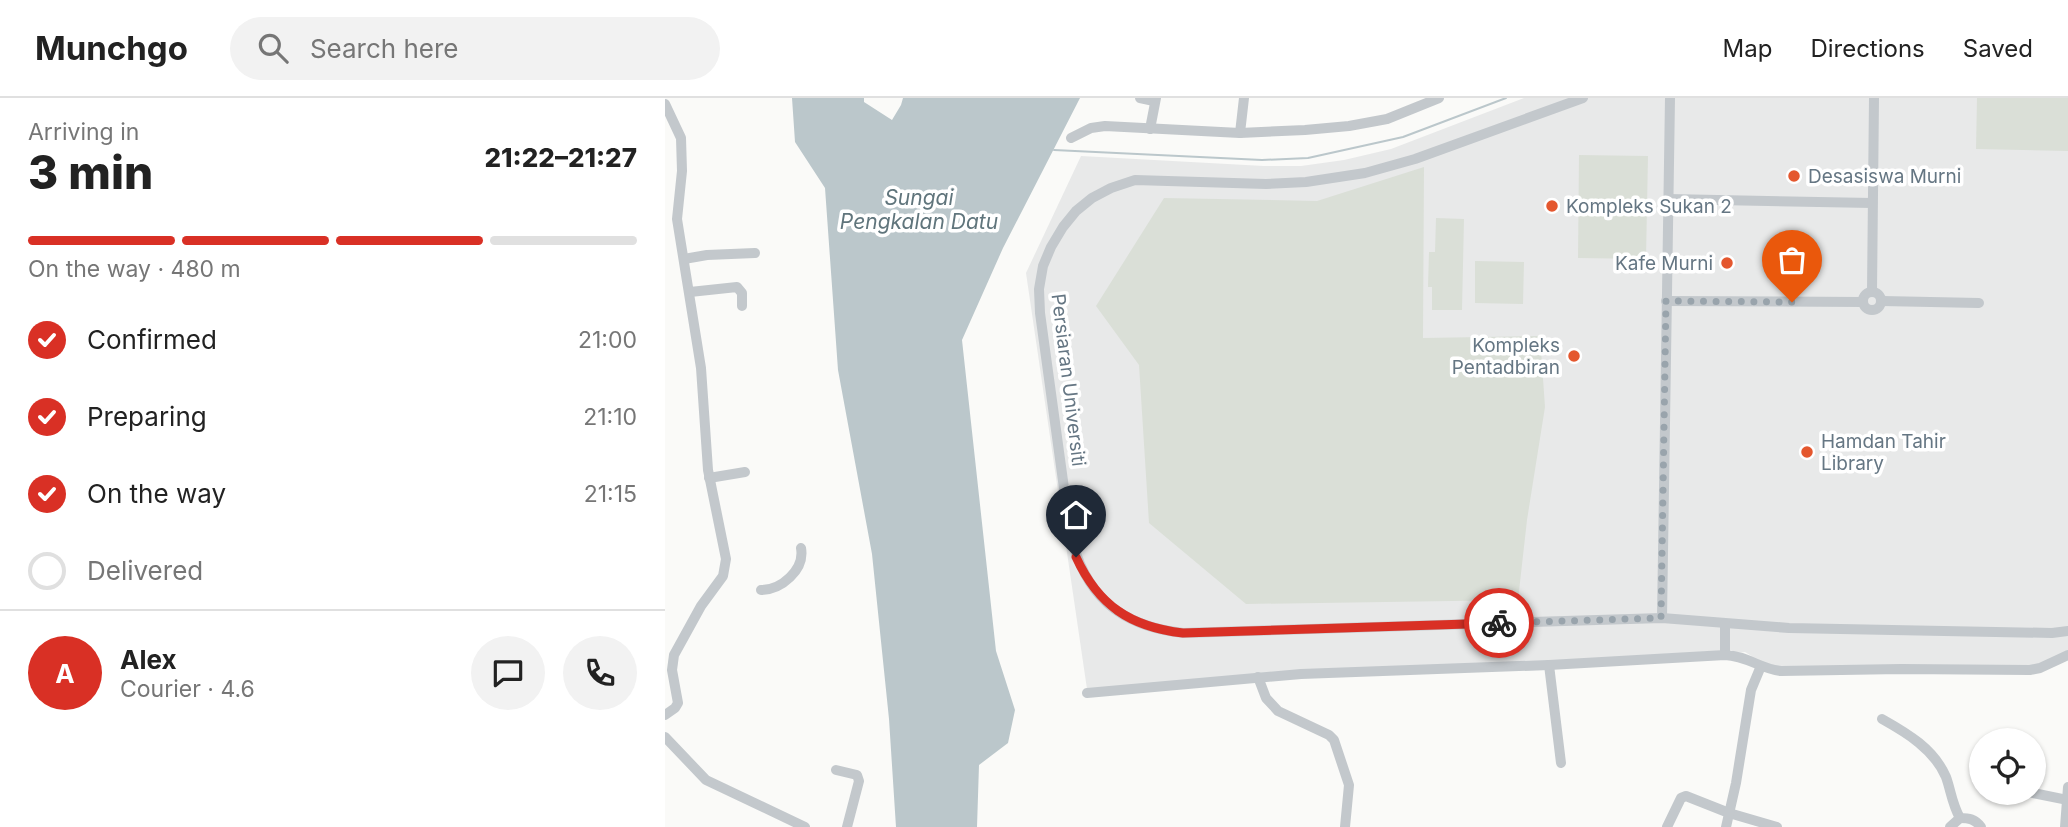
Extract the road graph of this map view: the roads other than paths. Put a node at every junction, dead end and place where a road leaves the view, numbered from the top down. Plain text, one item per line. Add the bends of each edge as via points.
1 (1140, 98) edge
2 (1244, 98) edge
3 (1439, 98) edge
4 (1583, 98) edge
5 (1669, 98) edge
6 (1874, 98) edge
7 (1155, 100) edge
8 (665, 104) edge
9 (1150, 129) junction
10 (1240, 133) junction
11 (1071, 138) dead end
12 (1668, 198) junction
13 (1872, 203) junction
14 (755, 253) dead end
15 (684, 259) junction
16 (1872, 291) junction
17 (689, 292) junction
18 (1666, 301) junction
19 (1882, 301) junction
20 (1863, 302) junction
21 (1979, 303) dead end
22 (742, 306) dead end
23 (745, 472) dead end
24 (709, 478) junction
25 (801, 548) dead end
26 (761, 590) dead end
27 (1661, 618) junction
28 (1725, 624) junction
29 (2068, 631) edge
30 (1725, 655) junction
31 (2068, 655) edge
32 (1549, 665) junction
33 (1761, 666) junction
34 (1258, 677) junction
35 (1087, 693) dead end
36 (665, 715) edge
37 (1882, 719) dead end
38 (665, 737) edge
39 (1561, 764) dead end
40 (836, 770) dead end
41 (2068, 787) edge
42 (2046, 796) edge
43 (2068, 800) edge
44 (1729, 813) junction
45 (1959, 818) junction
46 (805, 827) edge
47 (847, 827) edge
48 (1345, 827) edge
49 (1667, 827) edge
50 (1726, 827) edge
51 (1777, 827) edge
52 (1951, 827) edge
53 (1981, 827) edge
54 (2065, 827) edge

1 - 7 street
2 - 10 street
3 - 10 street via 1387,119 1349,127
4 - 27 street, Persiaran Universiti via 1365,173 1266,184 1135,180 1111,188 1076,211 1056,237 1039,289 1070,533 1080,568 1101,597 1117,611 1159,630 1191,633
5 - 12 street
6 - 13 street
7 - 9 street
8 - 15 street via 681,138 677,219
9 - 10 street
9 - 11 street via 1105,126
12 - 13 street
12 - 18 street
13 - 16 street
14 - 15 street
15 - 17 street
16 - 19 street
16 - 20 street
17 - 22 street via 737,288
17 - 24 street via 701,368
18 - 20 street
18 - 27 street
19 - 20 street via 1871,310
19 - 21 street
23 - 24 street
24 - 36 street via 726,568 674,655 678,703
25 - 26 street via 801,561 792,575 773,589
27 - 28 street, Persiaran Universiti
28 - 29 street, Persiaran Universiti
28 - 30 street
30 - 32 street
30 - 33 street
31 - 33 street via 2030,670 1781,671
32 - 34 street
32 - 39 street
33 - 44 street via 1751,690
34 - 35 street
34 - 48 street via 1266,698 1278,711 1334,740 1349,785
37 - 45 street via 1933,756 1946,777
38 - 46 street via 706,780
40 - 47 street via 859,778
41 - 43 street
42 - 43 street
43 - 54 street
44 - 49 street via 1686,796
44 - 50 street
44 - 51 street
45 - 52 street
45 - 53 street via 1970,818

